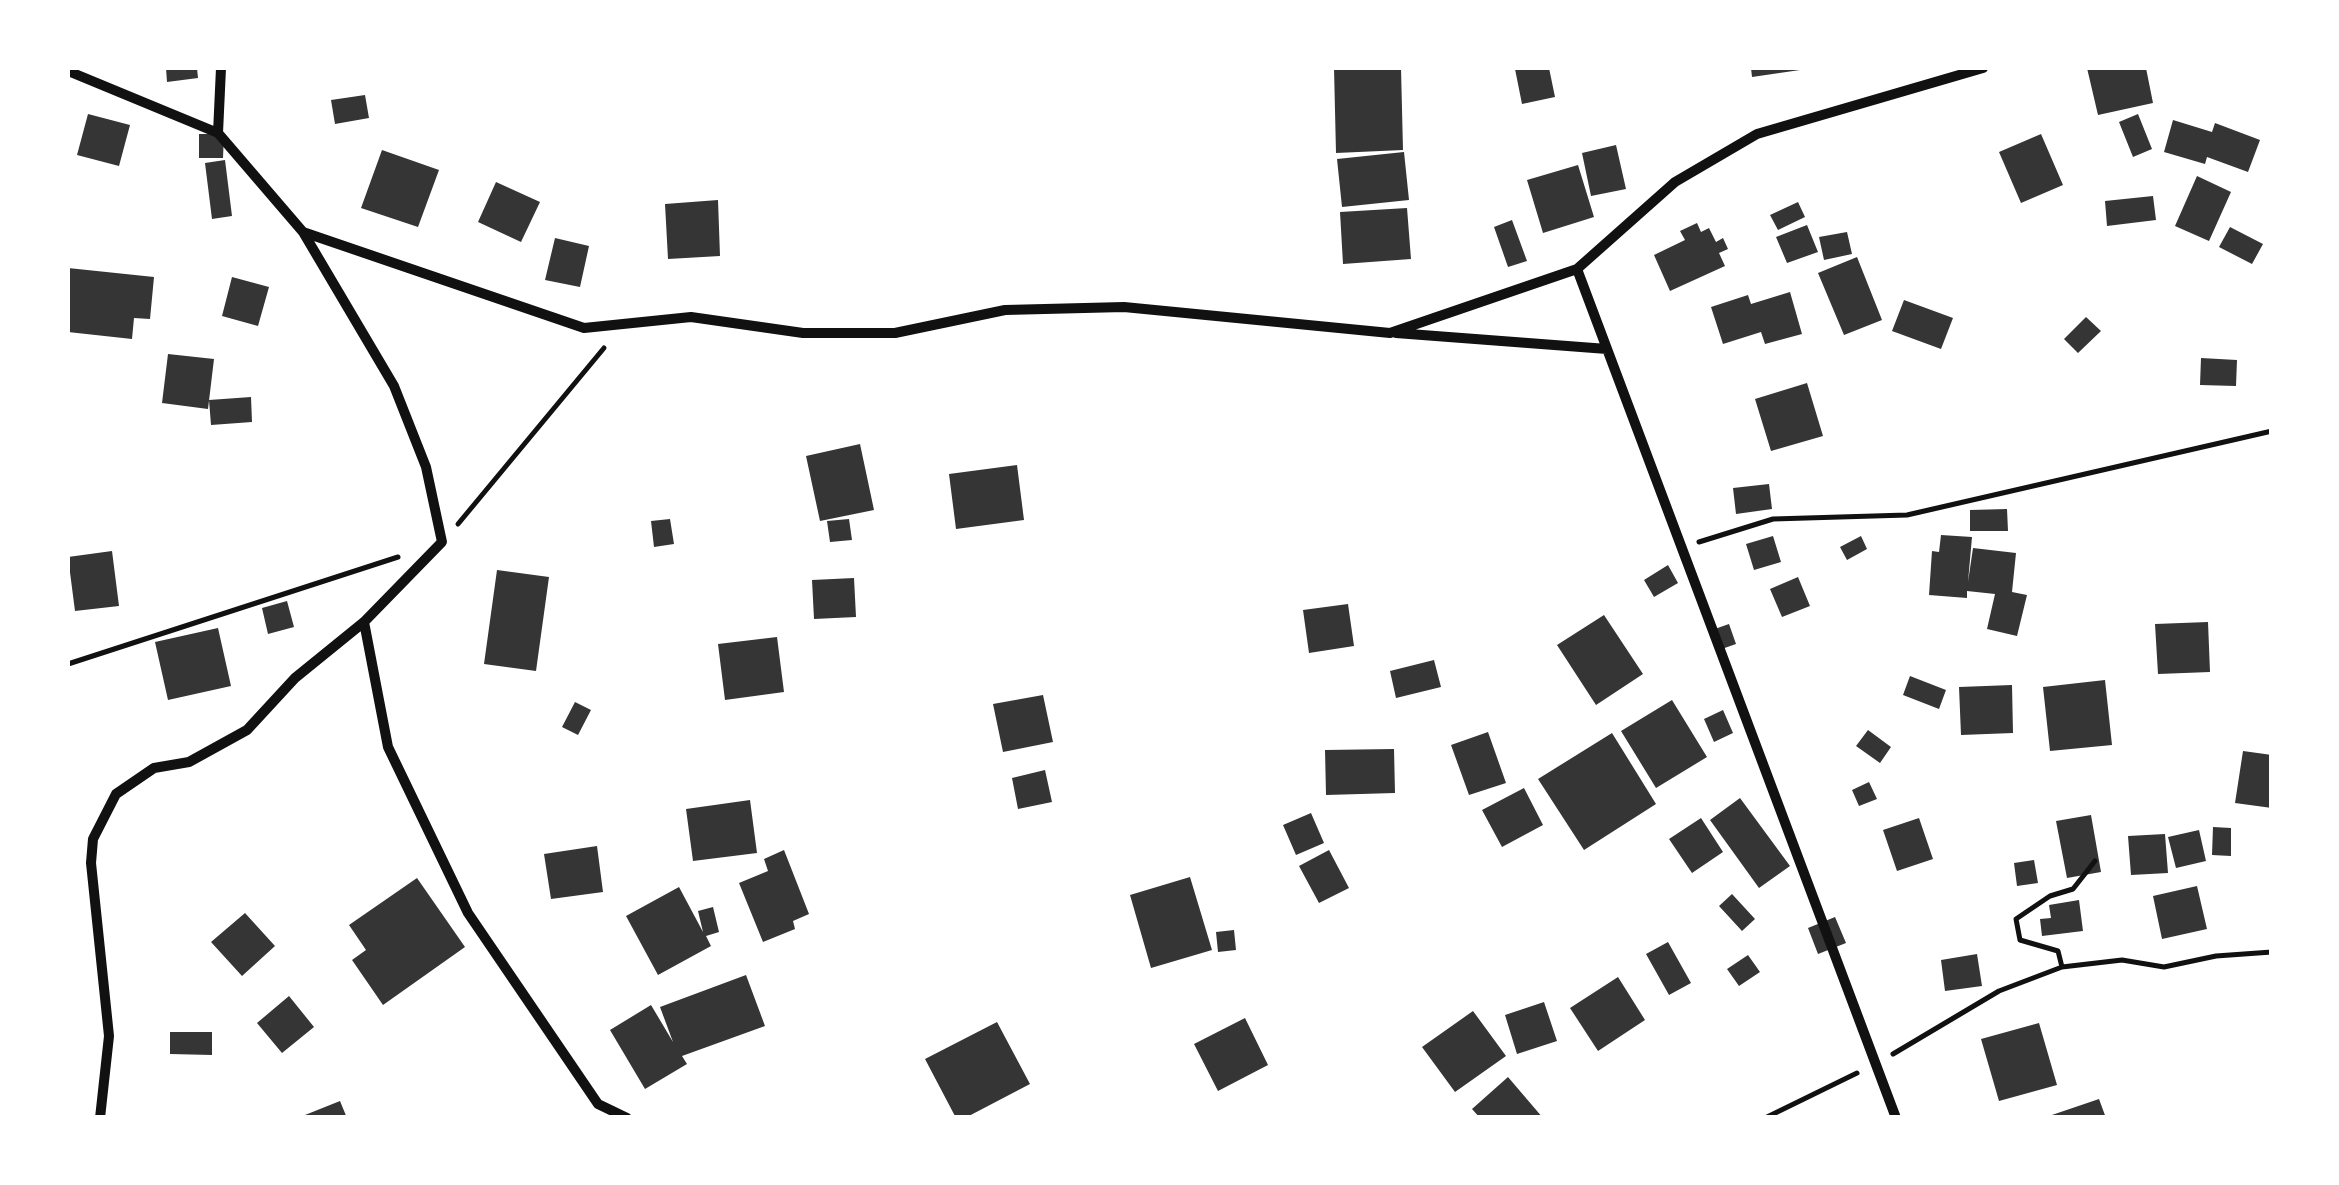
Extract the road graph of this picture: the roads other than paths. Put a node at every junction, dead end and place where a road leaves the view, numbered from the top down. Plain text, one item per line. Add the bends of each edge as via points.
1 (222, 68) edge
2 (1983, 68) edge
3 (68, 71) edge
4 (218, 133) junction
5 (303, 232) junction
6 (1578, 269) junction
7 (1390, 333) junction
8 (1608, 349) junction
9 (364, 622) junction
10 (100, 1118) edge
11 (627, 1118) edge
12 (1896, 1118) edge

1 - 4 street
2 - 6 street via 1756,134 1676,182
3 - 4 street
4 - 5 street
5 - 7 street via 584,328 691,317 803,333 894,334 1005,310 1124,307
5 - 9 street via 394,386 426,467 442,542
6 - 7 street
6 - 8 street
7 - 8 street
8 - 12 street
9 - 10 street via 295,678 247,730 190,762 154,768 106,809 91,863 109,1036
9 - 11 street via 388,747 468,913 598,1104

